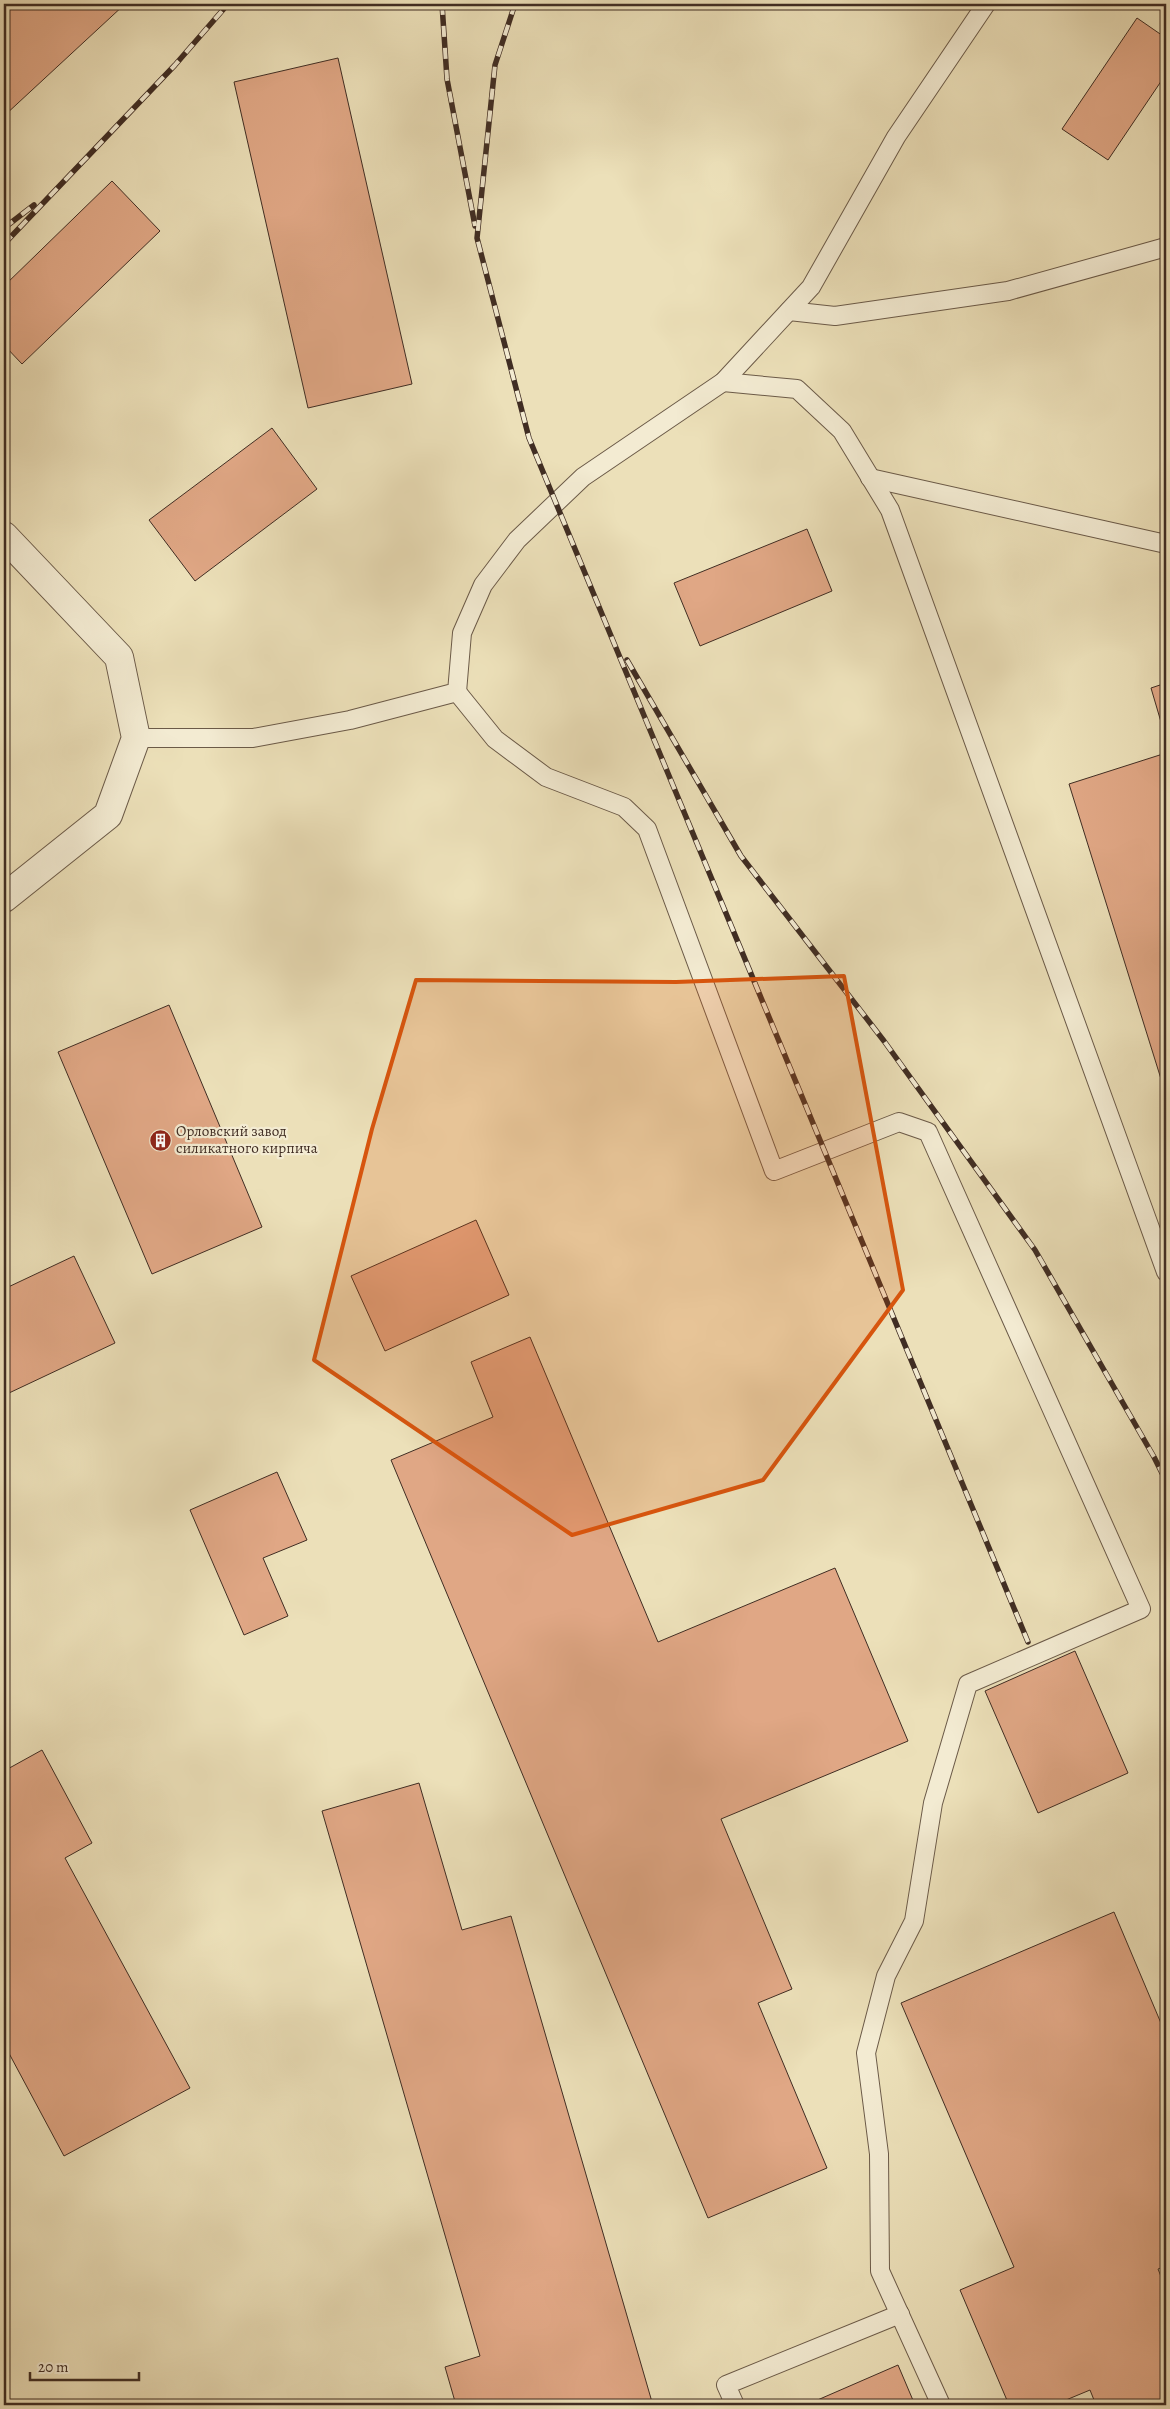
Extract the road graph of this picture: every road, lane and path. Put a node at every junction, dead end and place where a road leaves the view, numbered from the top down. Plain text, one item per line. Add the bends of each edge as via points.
1 (986, 4) edge
2 (1166, 247) edge
3 (789, 311) junction
4 (723, 382) junction
5 (870, 478) junction
6 (4, 536) edge
7 (1166, 544) edge
8 (457, 692) junction
9 (136, 738) junction
10 (4, 898) edge
11 (1166, 1272) edge
12 (900, 2314) junction
13 (735, 2405) edge
14 (942, 2405) edge

1 - 3 lane via 896,137 811,287
2 - 3 lane via 1008,291 836,316
3 - 4 lane
4 - 5 lane via 797,389 842,431
4 - 8 lane via 583,477 517,540 483,585 462,633
5 - 7 lane
5 - 11 lane via 890,510
6 - 9 street via 118,657
8 - 9 lane via 350,720 253,738
8 - 12 lane via 495,739 546,777 624,806 648,829 774,1171 899,1122 928,1132 1141,1609 968,1684 933,1803 914,1921 886,1976 866,2053 880,2154 880,2271
9 - 10 street via 108,815
12 - 13 lane via 726,2385
12 - 14 lane

